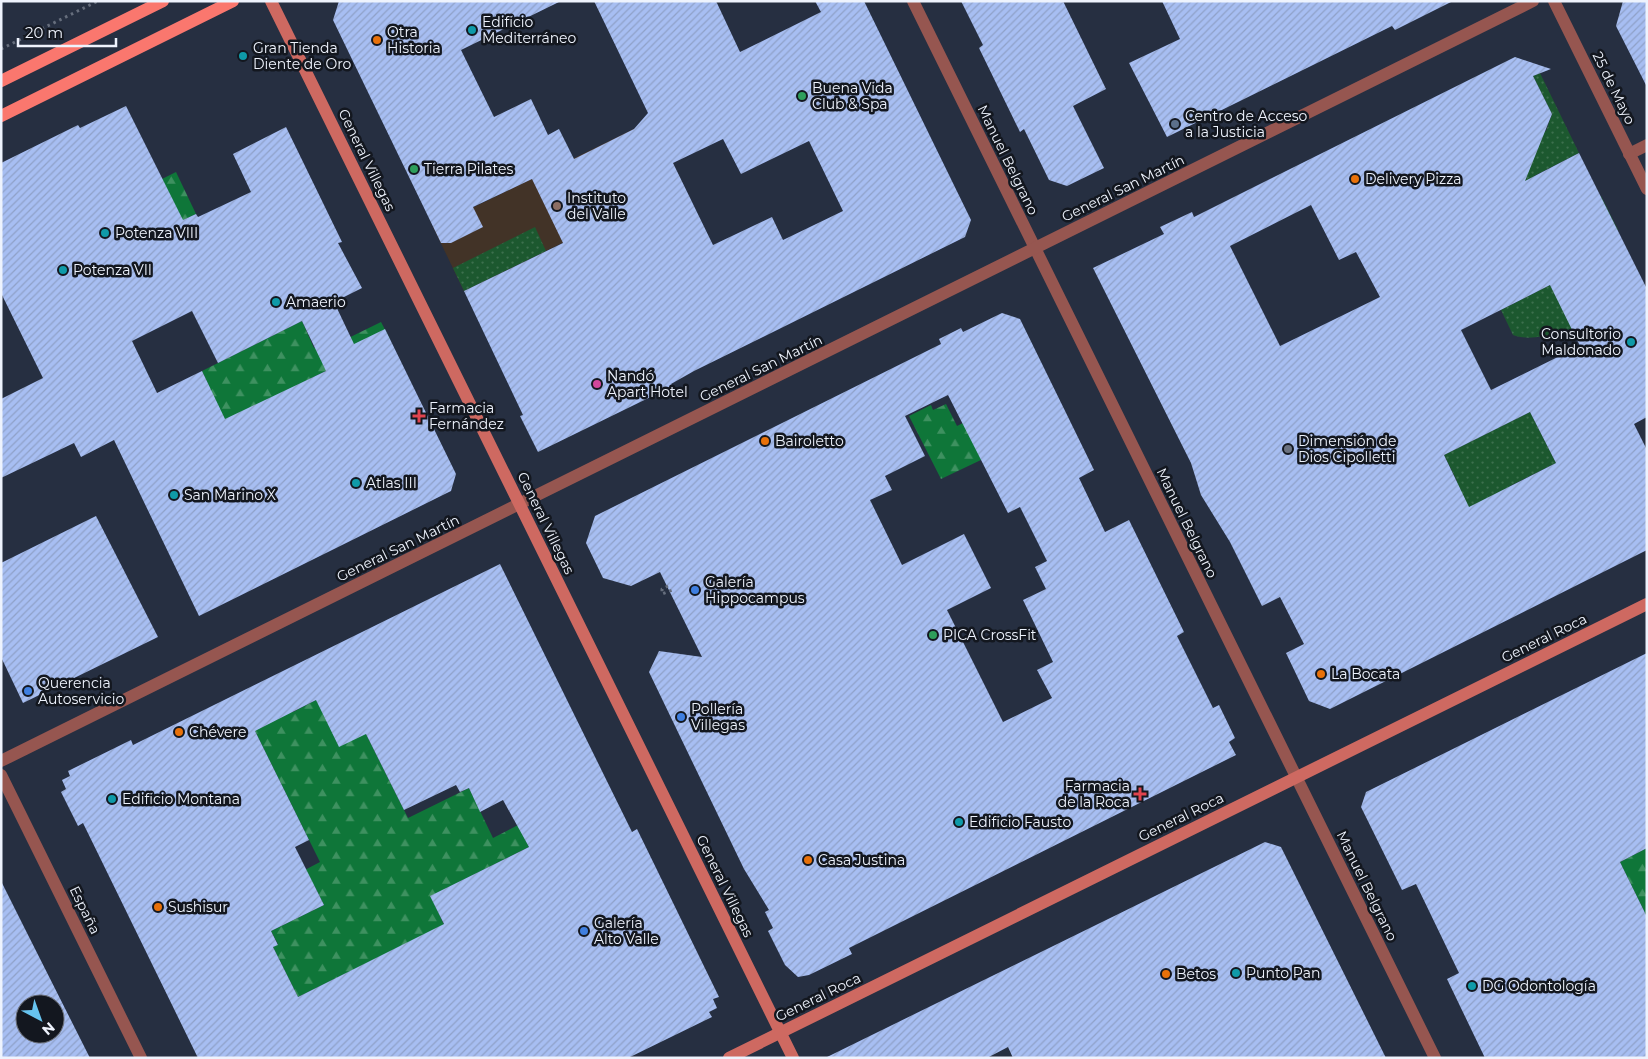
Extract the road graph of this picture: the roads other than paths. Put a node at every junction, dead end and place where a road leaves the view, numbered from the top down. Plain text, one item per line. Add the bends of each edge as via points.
1 (163, 1) edge
2 (232, 1) edge
3 (271, 1) edge
4 (913, 1) edge
5 (1533, 1) edge
6 (1554, 1) edge
7 (1, 81) edge
8 (1, 116) edge
9 (1647, 146) edge
10 (1629, 154) junction
11 (1647, 189) edge
12 (1035, 248) junction
13 (520, 504) junction
14 (1647, 604) edge
15 (1, 761) edge
16 (1, 775) edge
17 (1296, 777) junction
18 (781, 1032) junction
19 (141, 1058) edge
20 (729, 1058) edge
21 (793, 1058) edge
22 (1435, 1058) edge

1 - 7 main road
2 - 8 main road
3 - 13 street, General Villegas
4 - 12 street, Manuel Belgrano
5 - 12 street, General San Martín
6 - 10 street, 25 de Mayo
9 - 10 street
10 - 11 street, 25 de Mayo
12 - 13 street, General San Martín
12 - 17 street, Manuel Belgrano
13 - 15 street, General San Martín
13 - 18 street, General Villegas
14 - 17 street, General Roca
16 - 19 street, España
17 - 18 street, General Roca
17 - 22 street, Manuel Belgrano
18 - 20 street, General Roca
18 - 21 street, General Villegas

